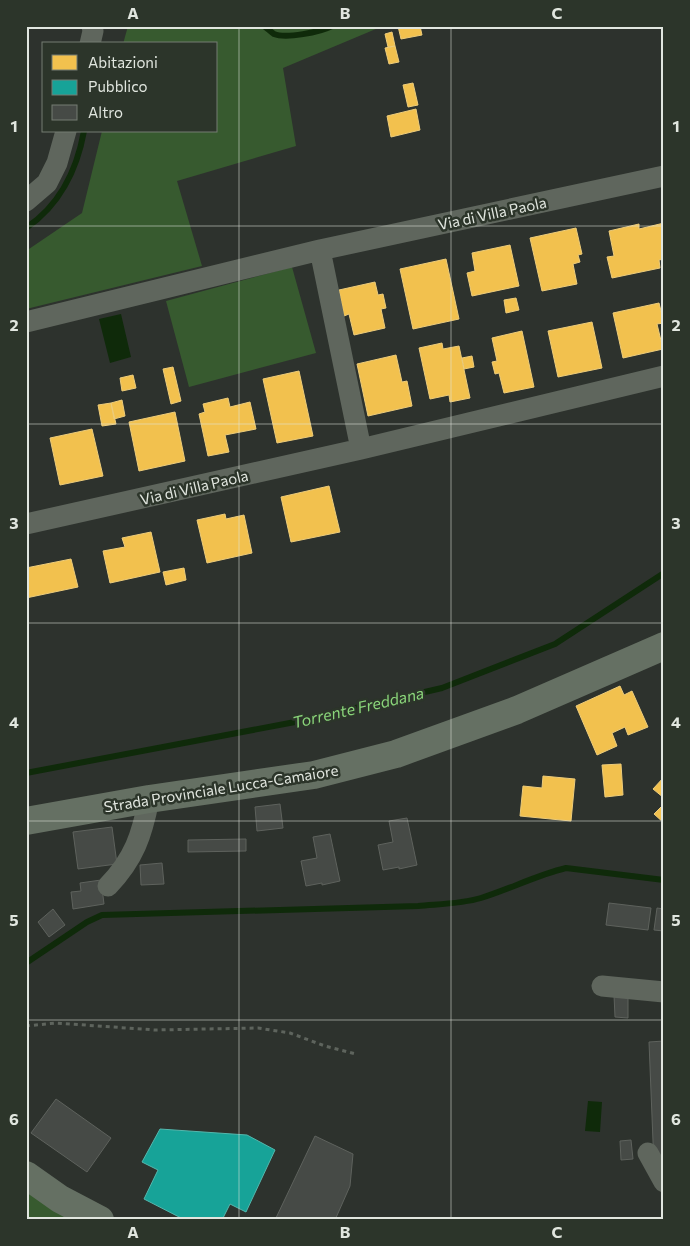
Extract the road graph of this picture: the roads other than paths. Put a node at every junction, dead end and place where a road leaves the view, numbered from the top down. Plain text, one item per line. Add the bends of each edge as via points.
1 (92, 26) edge
2 (90, 42) edge
3 (66, 132) edge
4 (664, 176) edge
5 (26, 201) edge
6 (320, 250) junction
7 (26, 322) edge
8 (664, 376) edge
9 (361, 449) junction
10 (26, 524) edge
11 (664, 646) edge
12 (149, 799) junction
13 (82, 811) junction
14 (26, 821) edge
15 (26, 831) edge
16 (108, 886) dead end
17 (602, 986) dead end
18 (664, 992) edge
19 (648, 1153) dead end
20 (26, 1175) edge
21 (664, 1182) edge
22 (100, 1220) edge

1 - 2 street
3 - 5 street via 58,162 47,183
4 - 6 street, Via di Villa Paola
6 - 7 street, Via di Villa Paola
6 - 9 street
8 - 9 street, Via di Villa Paola
9 - 10 street, Via di Villa Paola
11 - 12 main road, Strada Provinciale Lucca-Camaiore via 517,710 396,754 314,774
12 - 13 main road, Strada Provinciale Lucca-Camaiore
12 - 16 street via 142,832 123,871
13 - 14 main road, Strada Provinciale Lucca-Camaiore
13 - 15 main road
17 - 18 street
19 - 21 street
20 - 22 main road via 60,1199

